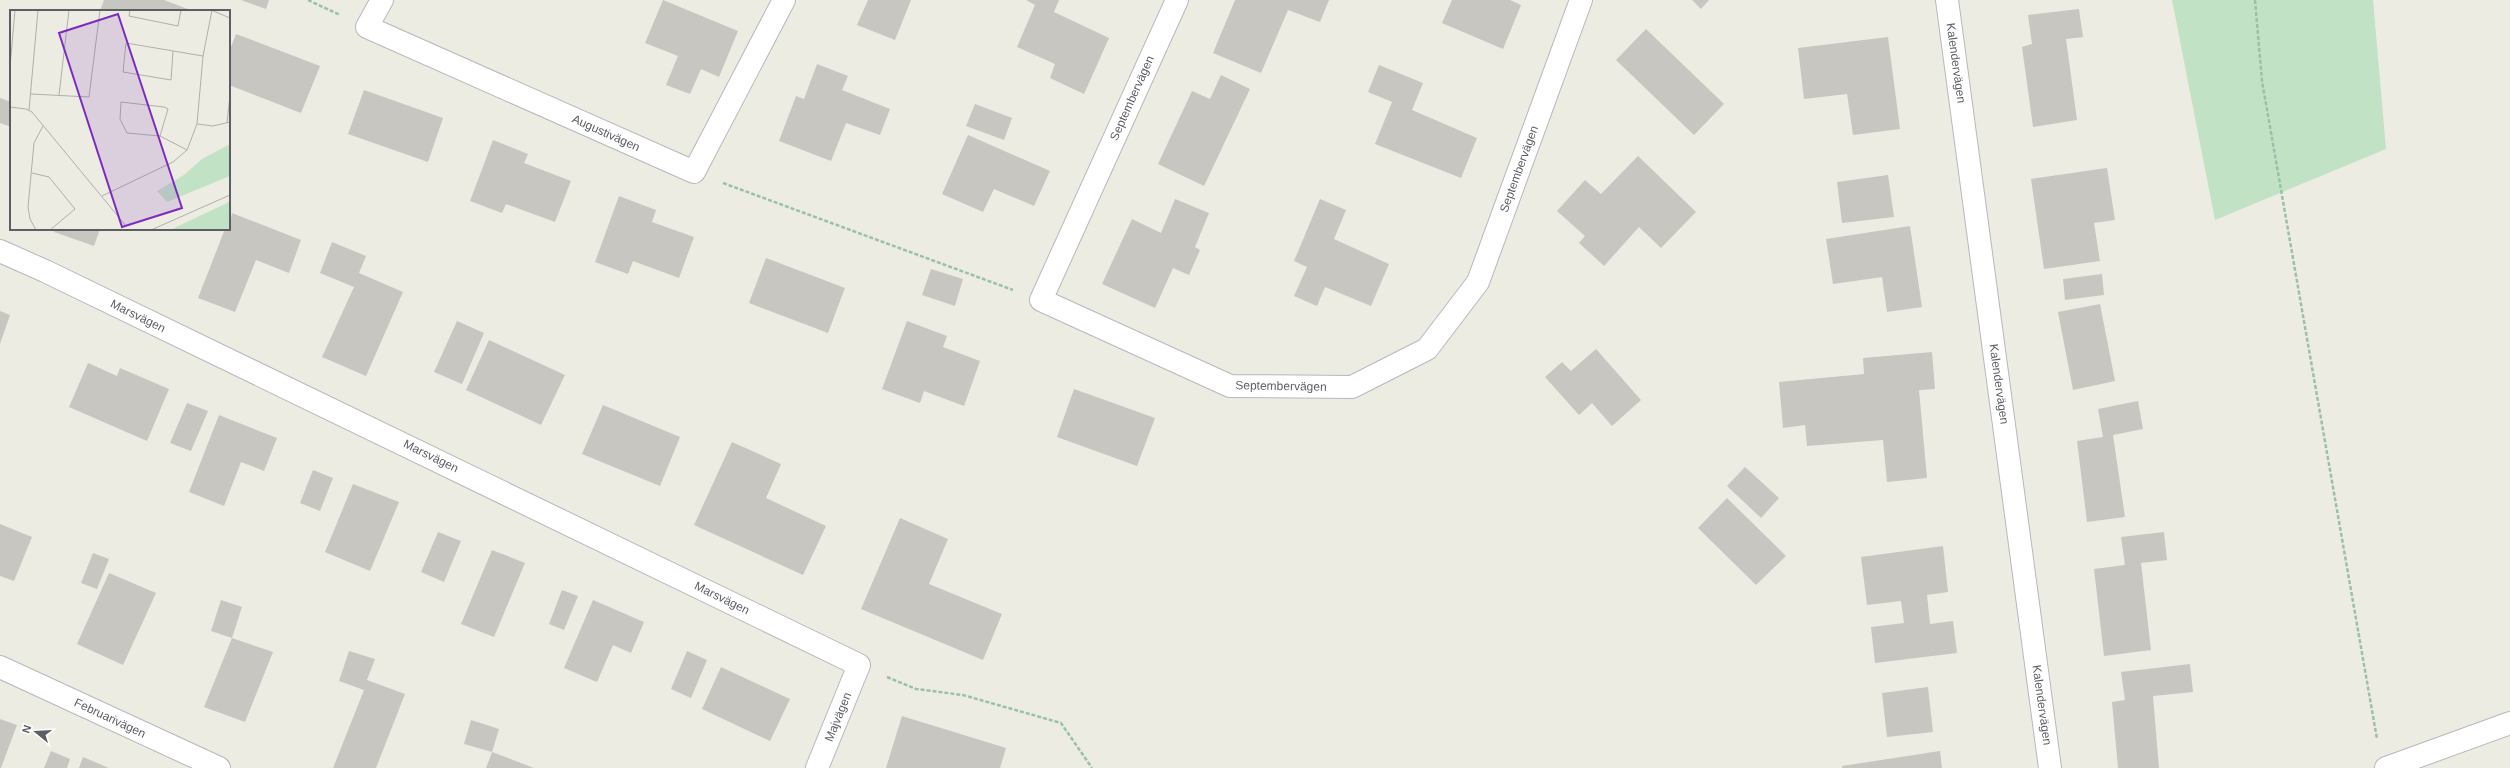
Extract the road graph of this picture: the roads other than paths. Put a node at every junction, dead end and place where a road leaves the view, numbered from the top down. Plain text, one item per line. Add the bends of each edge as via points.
1 (382, 0) edge
2 (784, 0) edge
3 (1177, 0) edge
4 (1581, 0) edge
5 (1947, 0) edge
6 (0, 252) edge
7 (859, 665) joint
8 (0, 667) edge
9 (2510, 723) edge
10 (219, 768) edge
11 (817, 768) edge
12 (2050, 768) edge
13 (2386, 768) edge

1 - 2 street, Augustivägen via 367,27 694,172
3 - 4 street, Septembervägen via 1041,300 1230,386 1352,387 1427,349 1478,282
5 - 12 street, Kalendervägen
6 - 7 street, Marsvägen via 45,271 424,452
7 - 11 street, Majvägen
8 - 10 street, Februarivägen
9 - 13 street

